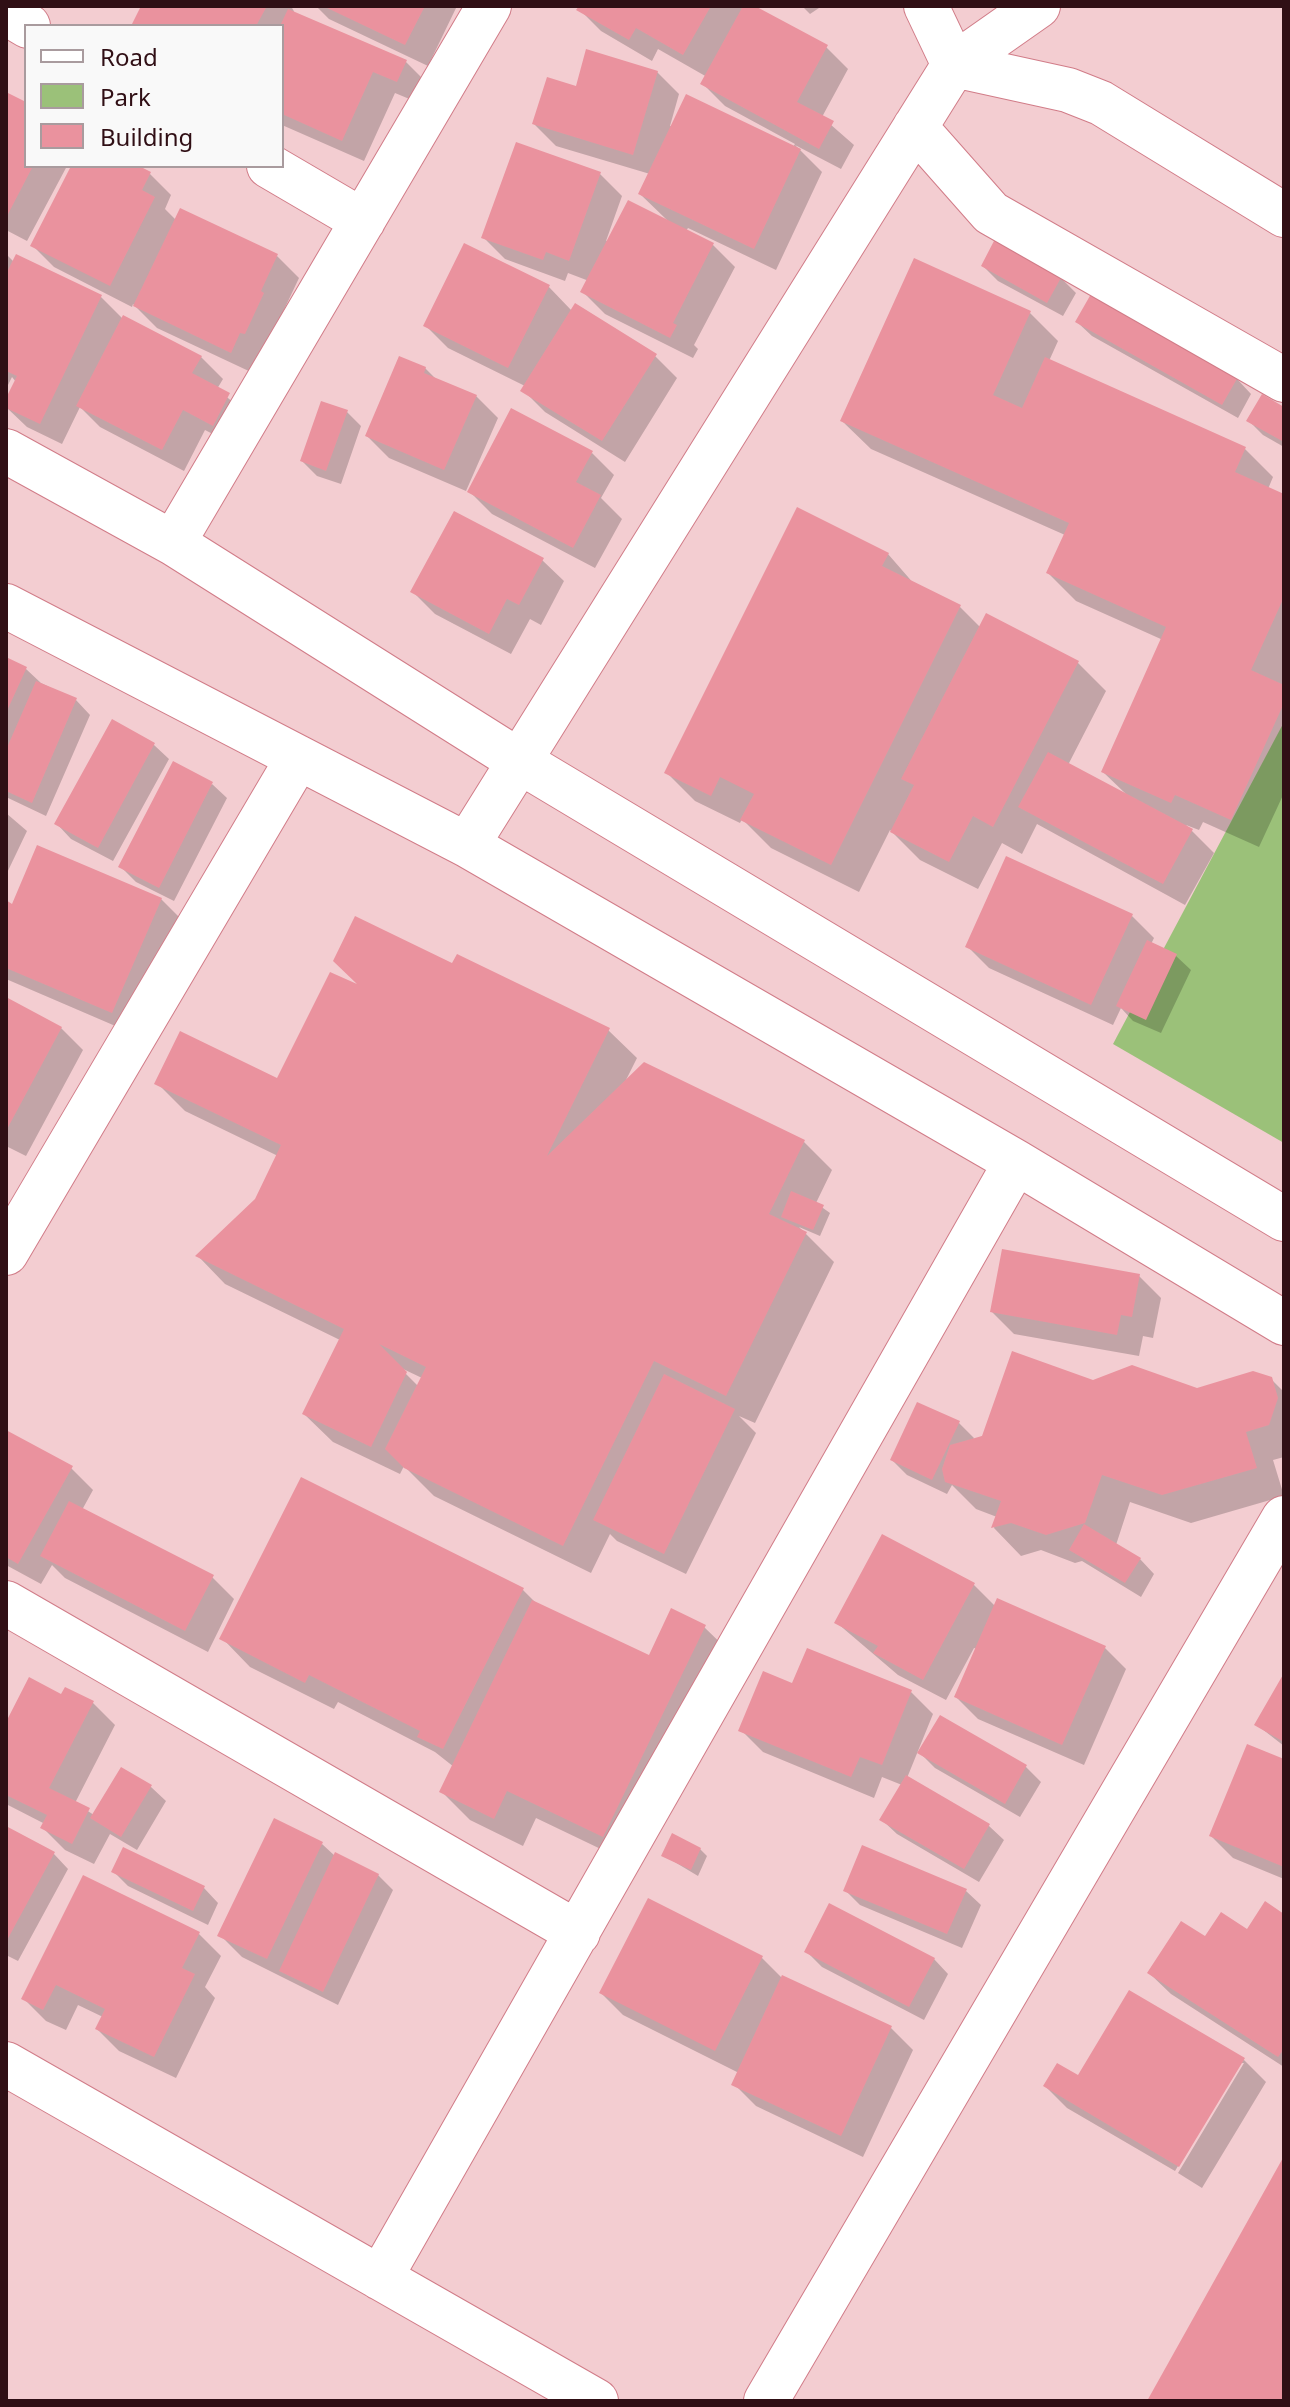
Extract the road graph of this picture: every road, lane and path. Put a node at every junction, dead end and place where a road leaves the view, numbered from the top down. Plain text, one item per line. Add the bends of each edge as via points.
1 (52, 6) edge
2 (489, 6) edge
3 (926, 6) edge
4 (1038, 6) edge
5 (6, 13) edge
6 (25, 24) edge
7 (42, 24) edge
8 (954, 65) junction
9 (915, 127) junction
10 (272, 168) edge
11 (1284, 215) edge
12 (363, 221) junction
13 (1284, 380) edge
14 (6, 451) edge
15 (173, 543) junction
16 (6, 606) edge
17 (298, 758) junction
18 (519, 761) junction
19 (467, 845) junction
20 (1016, 1162) junction
21 (1284, 1219) edge
22 (6, 1253) edge
23 (1284, 1323) edge
24 (1284, 1518) edge
25 (6, 1603) edge
26 (578, 1933) junction
27 (6, 2064) edge
28 (380, 2278) junction
29 (596, 2401) edge
30 (766, 2401) edge

1 - 7 street
2 - 12 street
3 - 8 street
4 - 8 street
5 - 6 street
8 - 9 street
8 - 11 street via 1068,90 1101,103
9 - 13 street via 991,213
9 - 18 street
10 - 12 street
12 - 15 street
14 - 15 street
15 - 18 street
16 - 17 street
17 - 19 street
17 - 22 street
18 - 19 street
18 - 21 street
19 - 20 street
20 - 23 street
20 - 26 street
24 - 30 street
25 - 26 street
26 - 28 street
27 - 28 street
28 - 29 street

